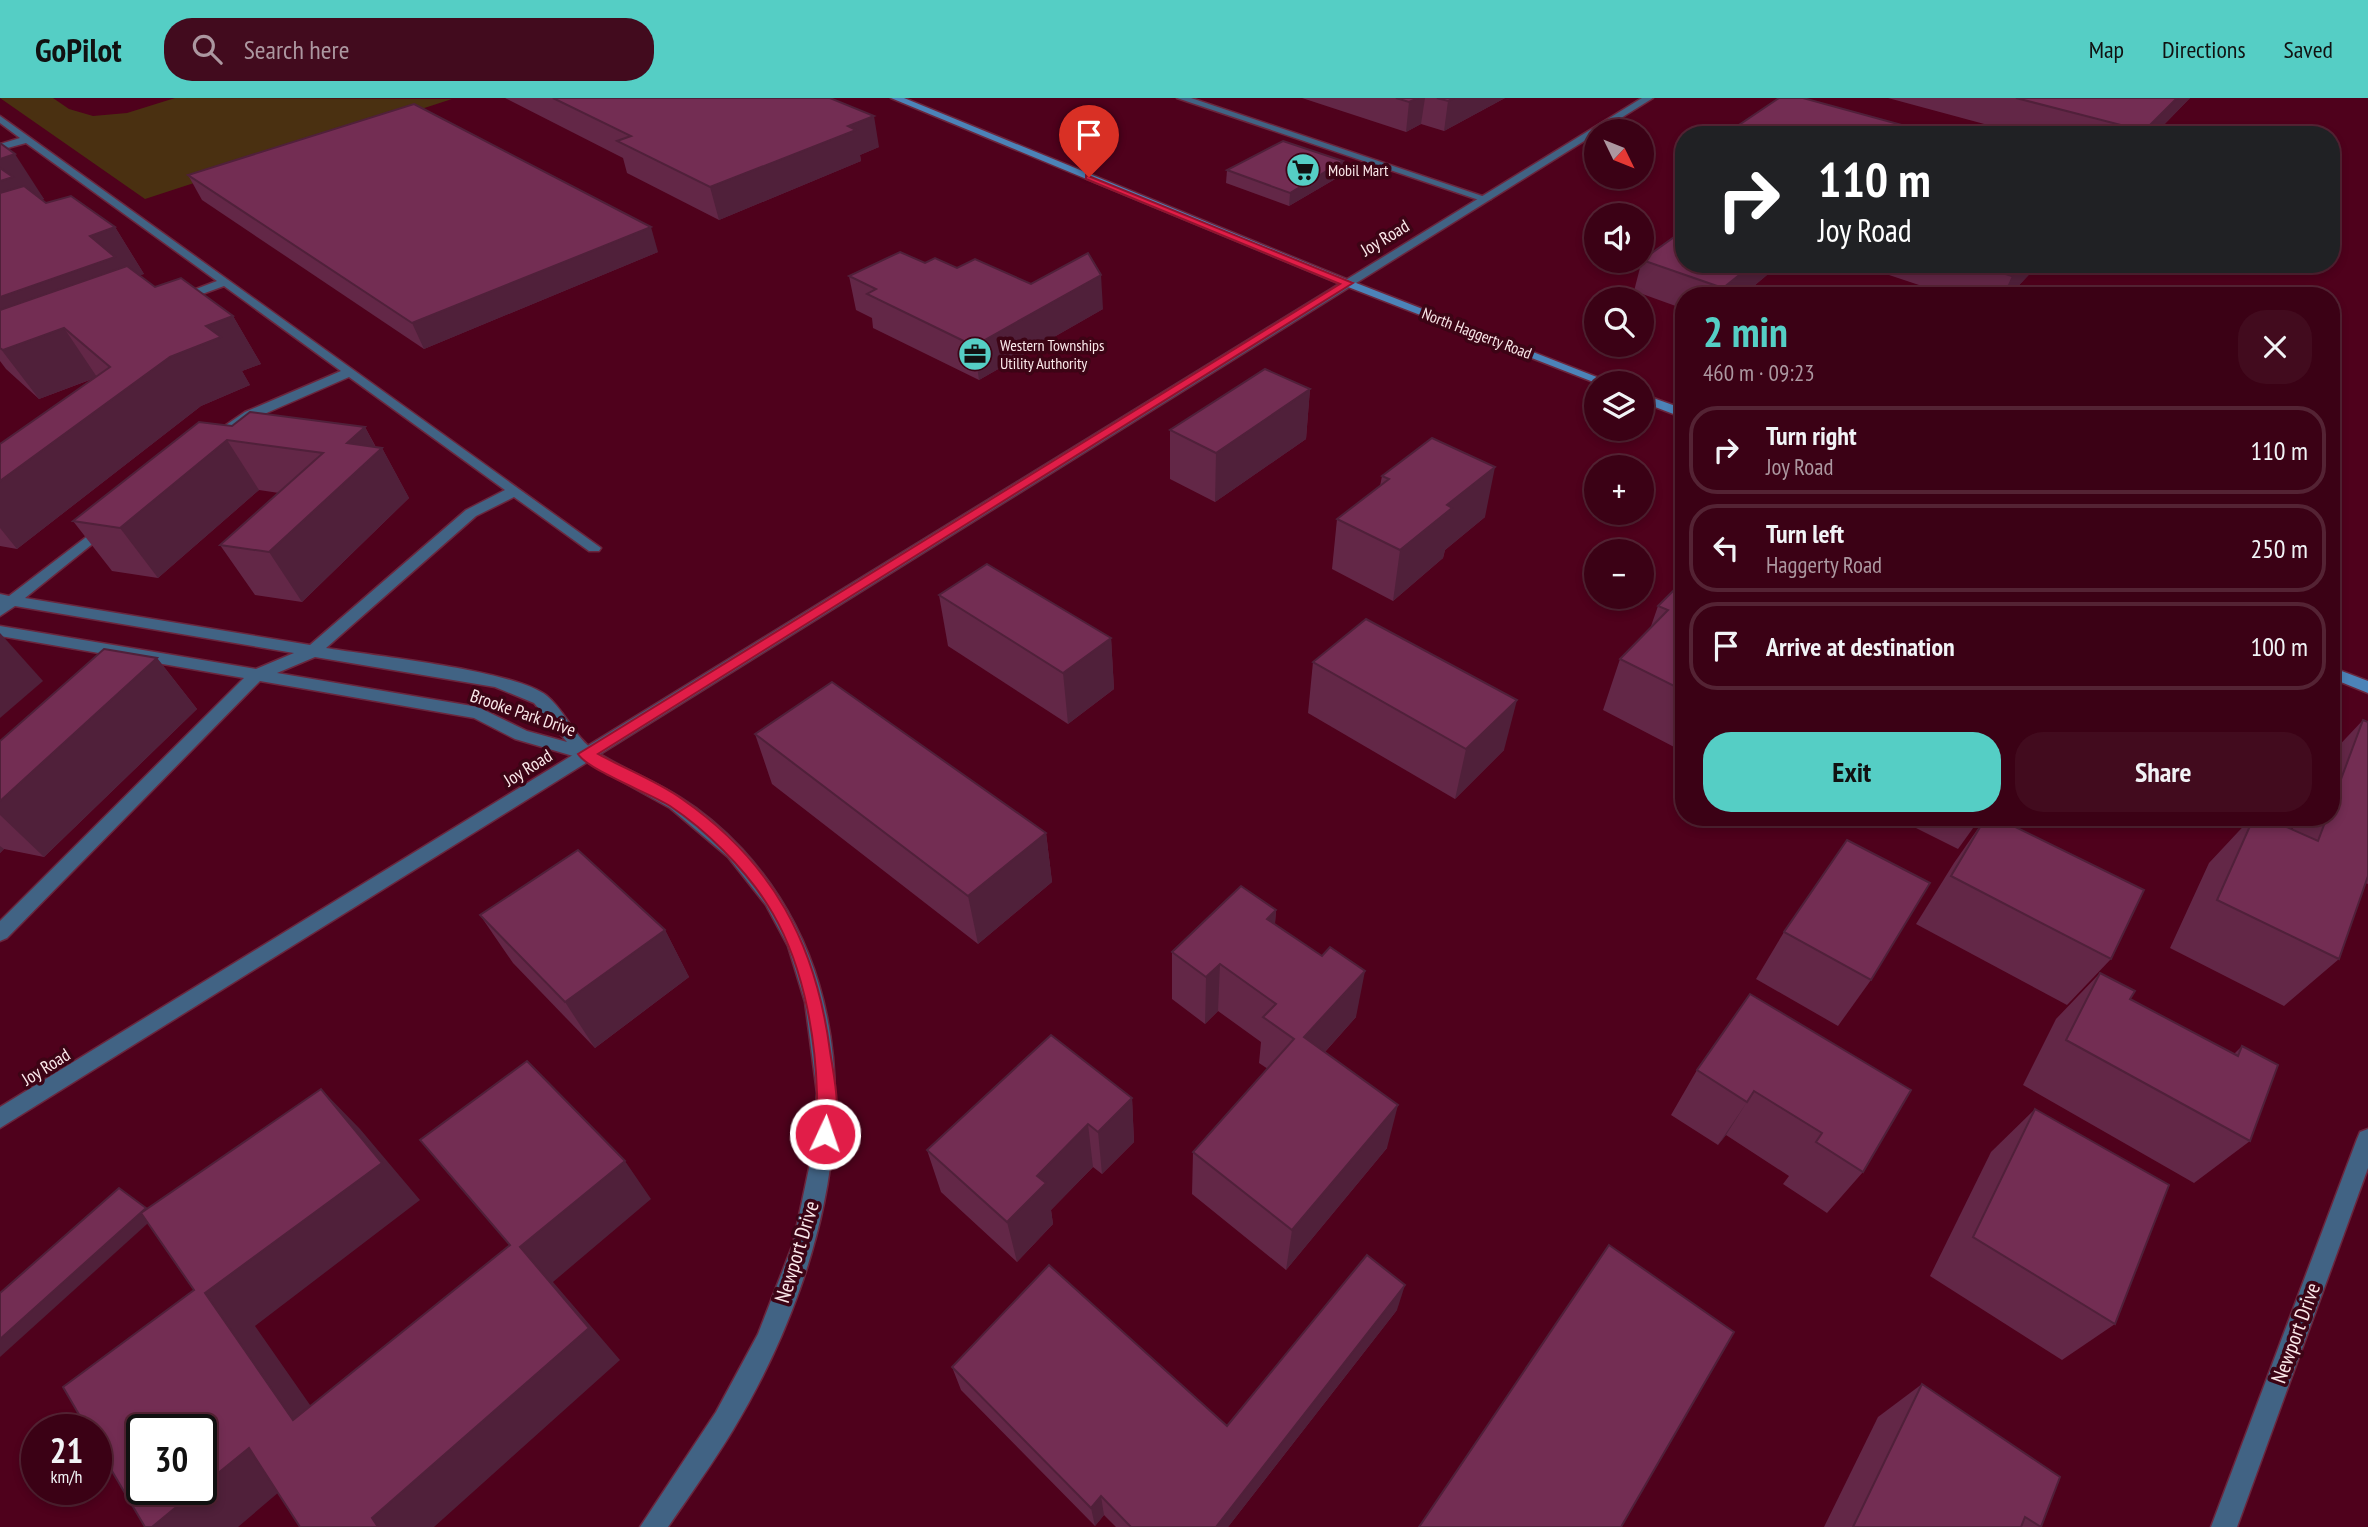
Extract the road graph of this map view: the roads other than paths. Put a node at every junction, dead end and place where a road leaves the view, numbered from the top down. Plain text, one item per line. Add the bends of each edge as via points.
1 (896, 98) edge
2 (1182, 98) edge
3 (1648, 98) edge
4 (0, 119) edge
5 (28, 139) junction
6 (0, 147) edge
7 (1486, 199) junction
8 (225, 282) junction
9 (1348, 283) junction
10 (163, 304) edge
11 (349, 372) junction
12 (1584, 374) edge
13 (1654, 402) edge
14 (1675, 410) edge
15 (205, 447) edge
16 (514, 491) junction
17 (120, 515) edge
18 (594, 548) dead end
19 (4, 604) edge
20 (0, 631) edge
21 (312, 652) junction
22 (257, 675) junction
23 (2340, 676) edge
24 (2368, 687) edge
25 (586, 754) junction
26 (0, 933) edge
27 (0, 1118) edge
28 (2368, 1139) edge
29 (653, 1527) edge
30 (2224, 1527) edge

1 - 9 main road, North Haggerty Road
2 - 7 street
3 - 7 street, Joy Road
4 - 5 street
5 - 6 street
5 - 8 street via 112,207
7 - 9 street, Joy Road
8 - 10 street
8 - 11 street
9 - 12 main road, North Haggerty Road
9 - 25 street, Joy Road
11 - 15 street via 250,415
11 - 16 street
13 - 14 main road
16 - 18 street
16 - 21 street via 471,513
17 - 19 street
19 - 21 street, Brooke Park Drive
20 - 22 street, Brooke Park Drive
21 - 22 street
21 - 25 street, Brooke Park Drive via 498,682 531,693
22 - 25 street, Brooke Park Drive via 478,713 521,735
22 - 26 street
23 - 24 main road
25 - 27 street, Joy Road
25 - 29 street, Newport Drive via 676,803 734,852 773,900 797,946 815,1002 827,1093 823,1154 804,1244 767,1341 725,1421
28 - 30 street, Newport Drive

